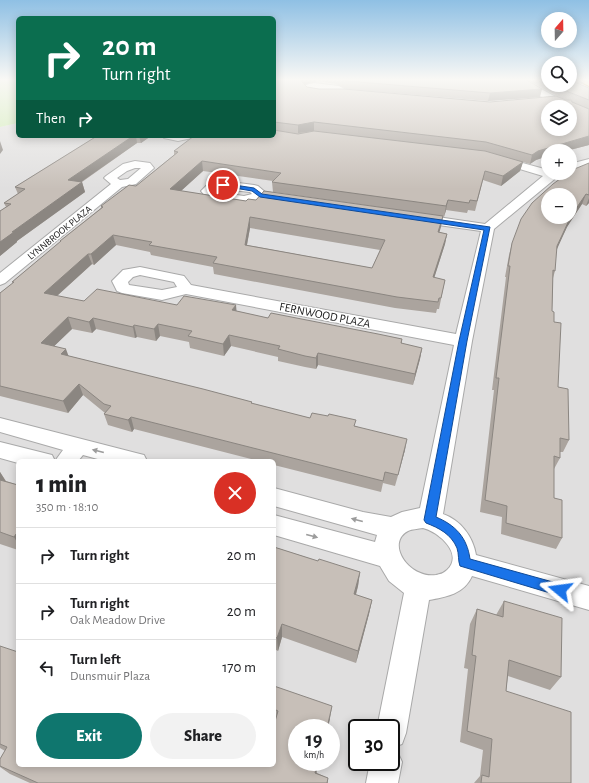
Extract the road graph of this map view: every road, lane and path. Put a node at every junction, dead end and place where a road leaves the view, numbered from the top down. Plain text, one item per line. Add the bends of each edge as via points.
1 (484, 156) edge
2 (589, 162) edge
3 (577, 166) edge
4 (541, 171) edge
5 (547, 180) edge
6 (118, 184) dead end
7 (260, 195) edge
8 (300, 201) edge
9 (402, 216) edge
10 (488, 228) junction
11 (0, 280) edge
12 (186, 289) dead end
13 (463, 341) junction
14 (0, 425) edge
15 (0, 450) edge
16 (72, 454) edge
17 (36, 459) edge
18 (118, 459) edge
19 (276, 498) edge
20 (430, 520) junction
21 (276, 526) edge
22 (395, 528) junction
23 (388, 558) junction
24 (465, 563) junction
25 (418, 586) junction
26 (589, 598) edge
27 (394, 719) edge
28 (384, 771) edge
29 (382, 783) edge

1 - 4 street
2 - 3 street
5 - 10 street
6 - 11 street, LYNNBROOK PLAZA
7 - 8 street
9 - 10 street
10 - 13 street
12 - 13 street, FERNWOOD PLAZA
13 - 20 street
14 - 16 street
15 - 17 street
18 -> 16 street
22 -> 19 street via 363,522
20 - 22 street via 408,519
20 - 24 street via 444,525 456,536 463,548
21 -> 23 street
22 - 23 street via 389,535 386,548
23 - 25 street via 398,574
24 - 25 street via 460,574 450,584 436,588
24 - 26 street
25 - 27 street
28 - 29 street

